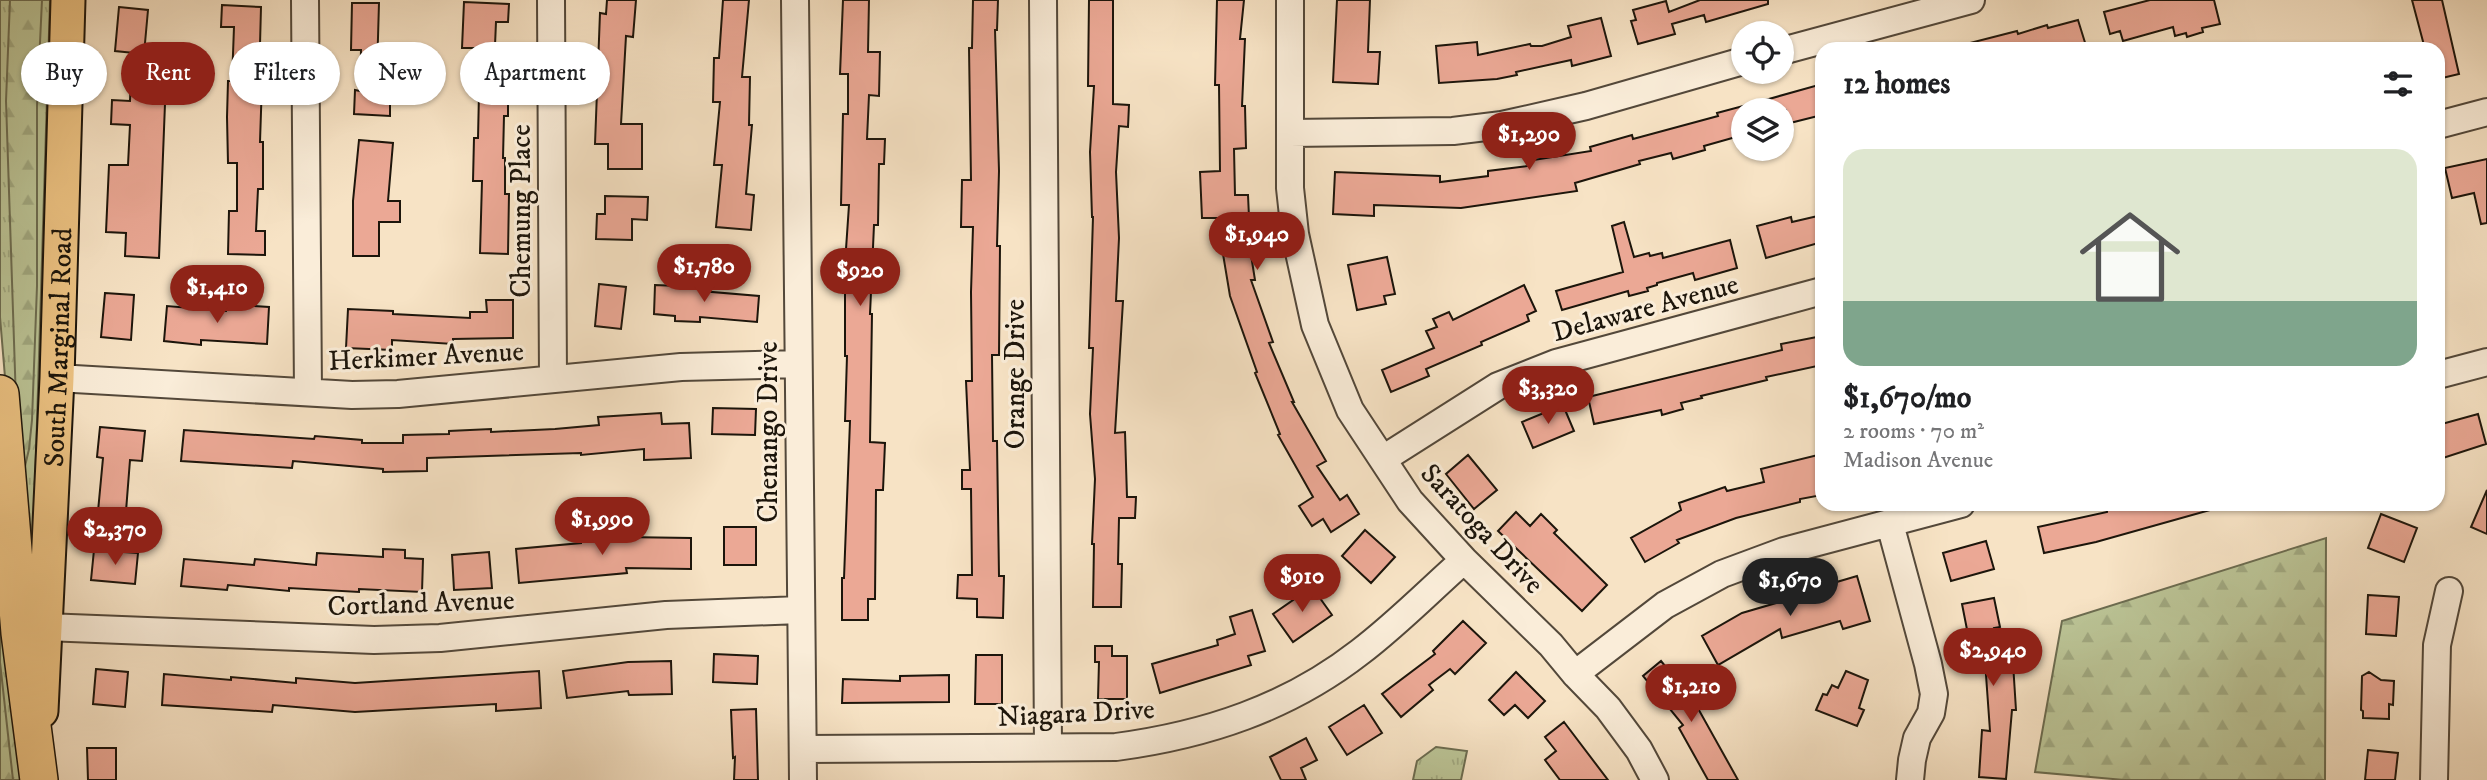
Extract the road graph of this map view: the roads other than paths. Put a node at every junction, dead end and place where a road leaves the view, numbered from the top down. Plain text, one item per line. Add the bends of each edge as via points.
1 (68, 0) edge
2 (305, 0) edge
3 (551, 0) edge
4 (795, 0) edge
5 (1042, 0) edge
6 (1290, 0) edge
7 (1971, 0) edge
8 (1815, 42) edge
9 (1815, 42) edge
10 (1794, 48) edge
11 (1731, 64) edge
12 (2487, 111) edge
13 (2445, 123) edge
14 (1290, 133) junction
15 (1815, 293) edge
16 (2487, 362) edge
17 (798, 364) junction
18 (2445, 373) edge
19 (57, 378) junction
20 (553, 379) junction
21 (308, 392) junction
22 (0, 394) edge
23 (1383, 459) junction
24 (1936, 511) edge
25 (1890, 524) junction
26 (1464, 560) junction
27 (2449, 591) dead end
28 (800, 610) junction
29 (45, 627) junction
30 (1575, 674) junction
31 (1048, 747) junction
32 (804, 749) junction
33 (41, 780) edge
34 (803, 780) edge
35 (1655, 780) edge
36 (1910, 780) edge
37 (2434, 780) edge

1 - 19 main road, South Marginal Road
2 - 21 street
3 - 20 street, Chemung Place
4 - 17 street, Chenango Drive
5 - 31 street, Orange Drive
6 - 14 street, Saratoga Drive
7 - 8 street
9 - 10 street
11 - 14 street via 1502,125 1452,131
12 - 13 street
14 - 23 street, Saratoga Drive via 1295,234 1315,325 1350,410
15 - 23 street, Delaware Avenue via 1556,363 1498,386
16 - 18 street
17 - 20 street, Herkimer Avenue via 681,367
17 - 28 street, Chenango Drive
19 - 21 street, Herkimer Avenue
19 - 29 main road, South Marginal Road
20 - 21 street, Herkimer Avenue via 398,394
22 - 33 highway via 20,633
23 - 26 street, Saratoga Drive via 1410,501
24 - 25 street
25 - 30 street via 1784,551 1722,574 1665,605
25 - 36 street via 1934,694 1931,713 1917,738
26 - 30 street, Saratoga Drive
26 - 31 street, Niagara Drive via 1361,652 1319,681 1263,710 1158,741 1116,747
27 - 37 street via 2437,645
28 - 29 street, Cortland Avenue via 666,615 440,638 374,640
28 - 32 street, Chenango Drive
29 - 33 main road, South Marginal Road
30 - 35 street, Saratoga Drive via 1608,708
31 - 32 street, Niagara Drive
32 - 34 street, Chenango Drive

